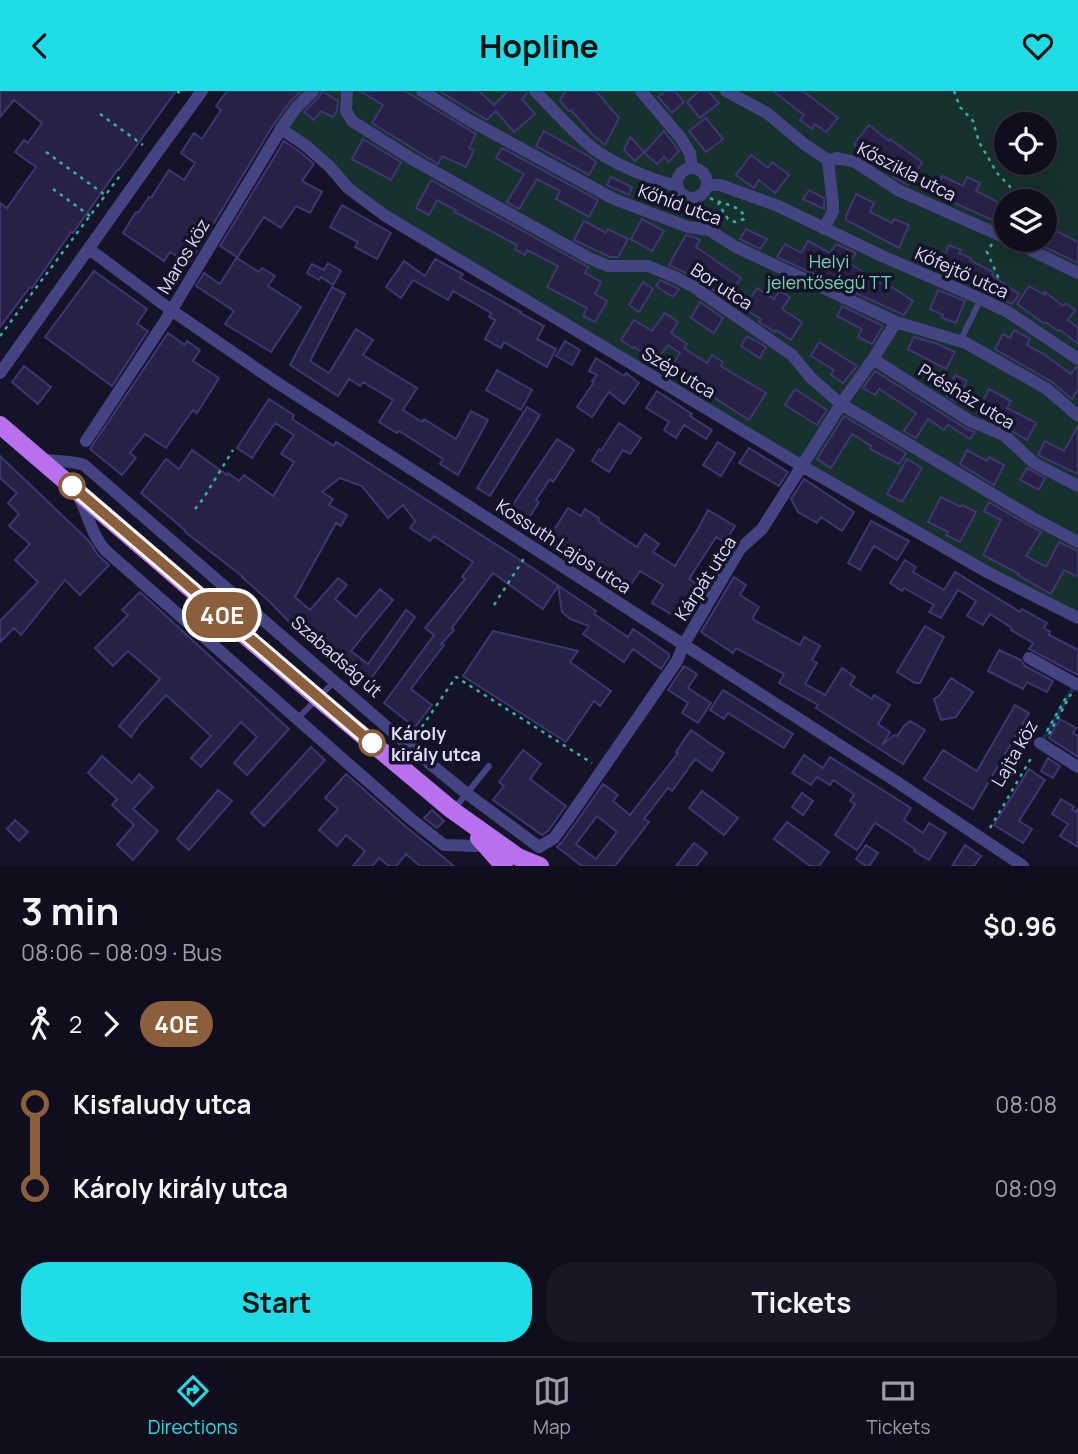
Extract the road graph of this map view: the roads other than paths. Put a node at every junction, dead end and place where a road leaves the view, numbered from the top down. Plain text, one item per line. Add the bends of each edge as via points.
1 (202, 91) edge
2 (313, 91) edge
3 (347, 91) edge
4 (422, 91) edge
5 (536, 91) edge
6 (641, 91) edge
7 (726, 91) edge
8 (281, 129) junction
9 (828, 160) junction
10 (692, 168) junction
11 (677, 186) junction
12 (702, 193) junction
13 (824, 229) junction
14 (709, 230) junction
15 (994, 232) edge
16 (89, 249) junction
17 (1035, 252) edge
18 (1078, 273) edge
19 (984, 300) junction
20 (171, 310) junction
21 (896, 323) junction
22 (960, 341) junction
23 (873, 359) junction
24 (1078, 359) edge
25 (0, 373) edge
26 (841, 404) junction
27 (1078, 416) edge
28 (0, 425) edge
29 (86, 441) dead end
30 (39, 459) junction
31 (802, 466) junction
32 (72, 486) junction
33 (1078, 486) edge
34 (1078, 541) edge
35 (1078, 618) edge
36 (684, 644) junction
37 (1029, 658) dead end
38 (334, 682) junction
39 (1076, 684) edge
40 (318, 698) junction
41 (298, 718) junction
42 (1041, 744) road end
43 (489, 766) dead end
44 (1078, 767) edge
45 (466, 793) junction
46 (453, 810) junction
47 (482, 841) junction
48 (539, 847) joint
49 (504, 866) edge
50 (540, 866) edge
51 (1023, 866) edge

1 - 16 street
2 - 8 street, Maros köz
3 - 26 street, Bor utca via 346,111 352,121 402,153 589,258 608,265 648,265 694,287 793,355
4 - 14 street, Kőhíd utca via 614,199 688,227
5 - 11 street via 591,147
6 - 10 street via 680,137 690,153
7 - 9 street, Kőszikla utca via 768,113
8 - 20 street, Maros köz
8 - 31 street, Szép utca via 384,215
9 - 13 street via 833,204
9 - 15 street, Kőszikla utca via 837,157 855,162 898,190
10 - 11 street via 680,174
10 - 12 street via 704,173 708,181
11 - 12 street via 685,197
12 - 13 street, Kőfejtő utca via 720,185
12 - 14 lane
13 - 19 street, Kőfejtő utca
14 - 21 street, Kőhíd utca
16 - 20 street, Kossuth Lajos utca
16 - 25 street
17 - 18 street, Kőszikla utca
19 - 22 lane
19 - 24 street, Kőfejtő utca
20 - 29 street, Maros köz
20 - 36 street, Kossuth Lajos utca
21 - 22 street, Kőhíd utca
21 - 23 street, Kárpát utca
22 - 27 street, Kőhíd utca via 1046,389
23 - 26 street, Kárpát utca
23 - 33 street, Présház utca via 970,421 1004,435 1034,463
26 - 31 street, Kárpát utca
26 - 34 street, Bor utca
28 - 30 main road
30 - 32 main road
30 - 38 street, Szabadság út via 84,465
31 - 35 street, Szép utca via 986,572
31 - 36 street, Kárpát utca via 762,529 740,549
32 - 40 main road
32 - 41 street via 105,550
36 - 48 street, Kárpát utca via 677,661 554,838
36 - 51 street, Kossuth Lajos utca
37 - 39 street
38 - 40 lane
38 - 45 street, Szabadság út
40 - 41 lane
40 - 46 main road
41 - 47 street via 444,845 476,846
42 - 44 street
43 - 45 lane
45 - 46 lane
45 - 48 street, Szabadság út
46 - 47 main road
46 - 50 main road via 518,857
47 - 49 main road

